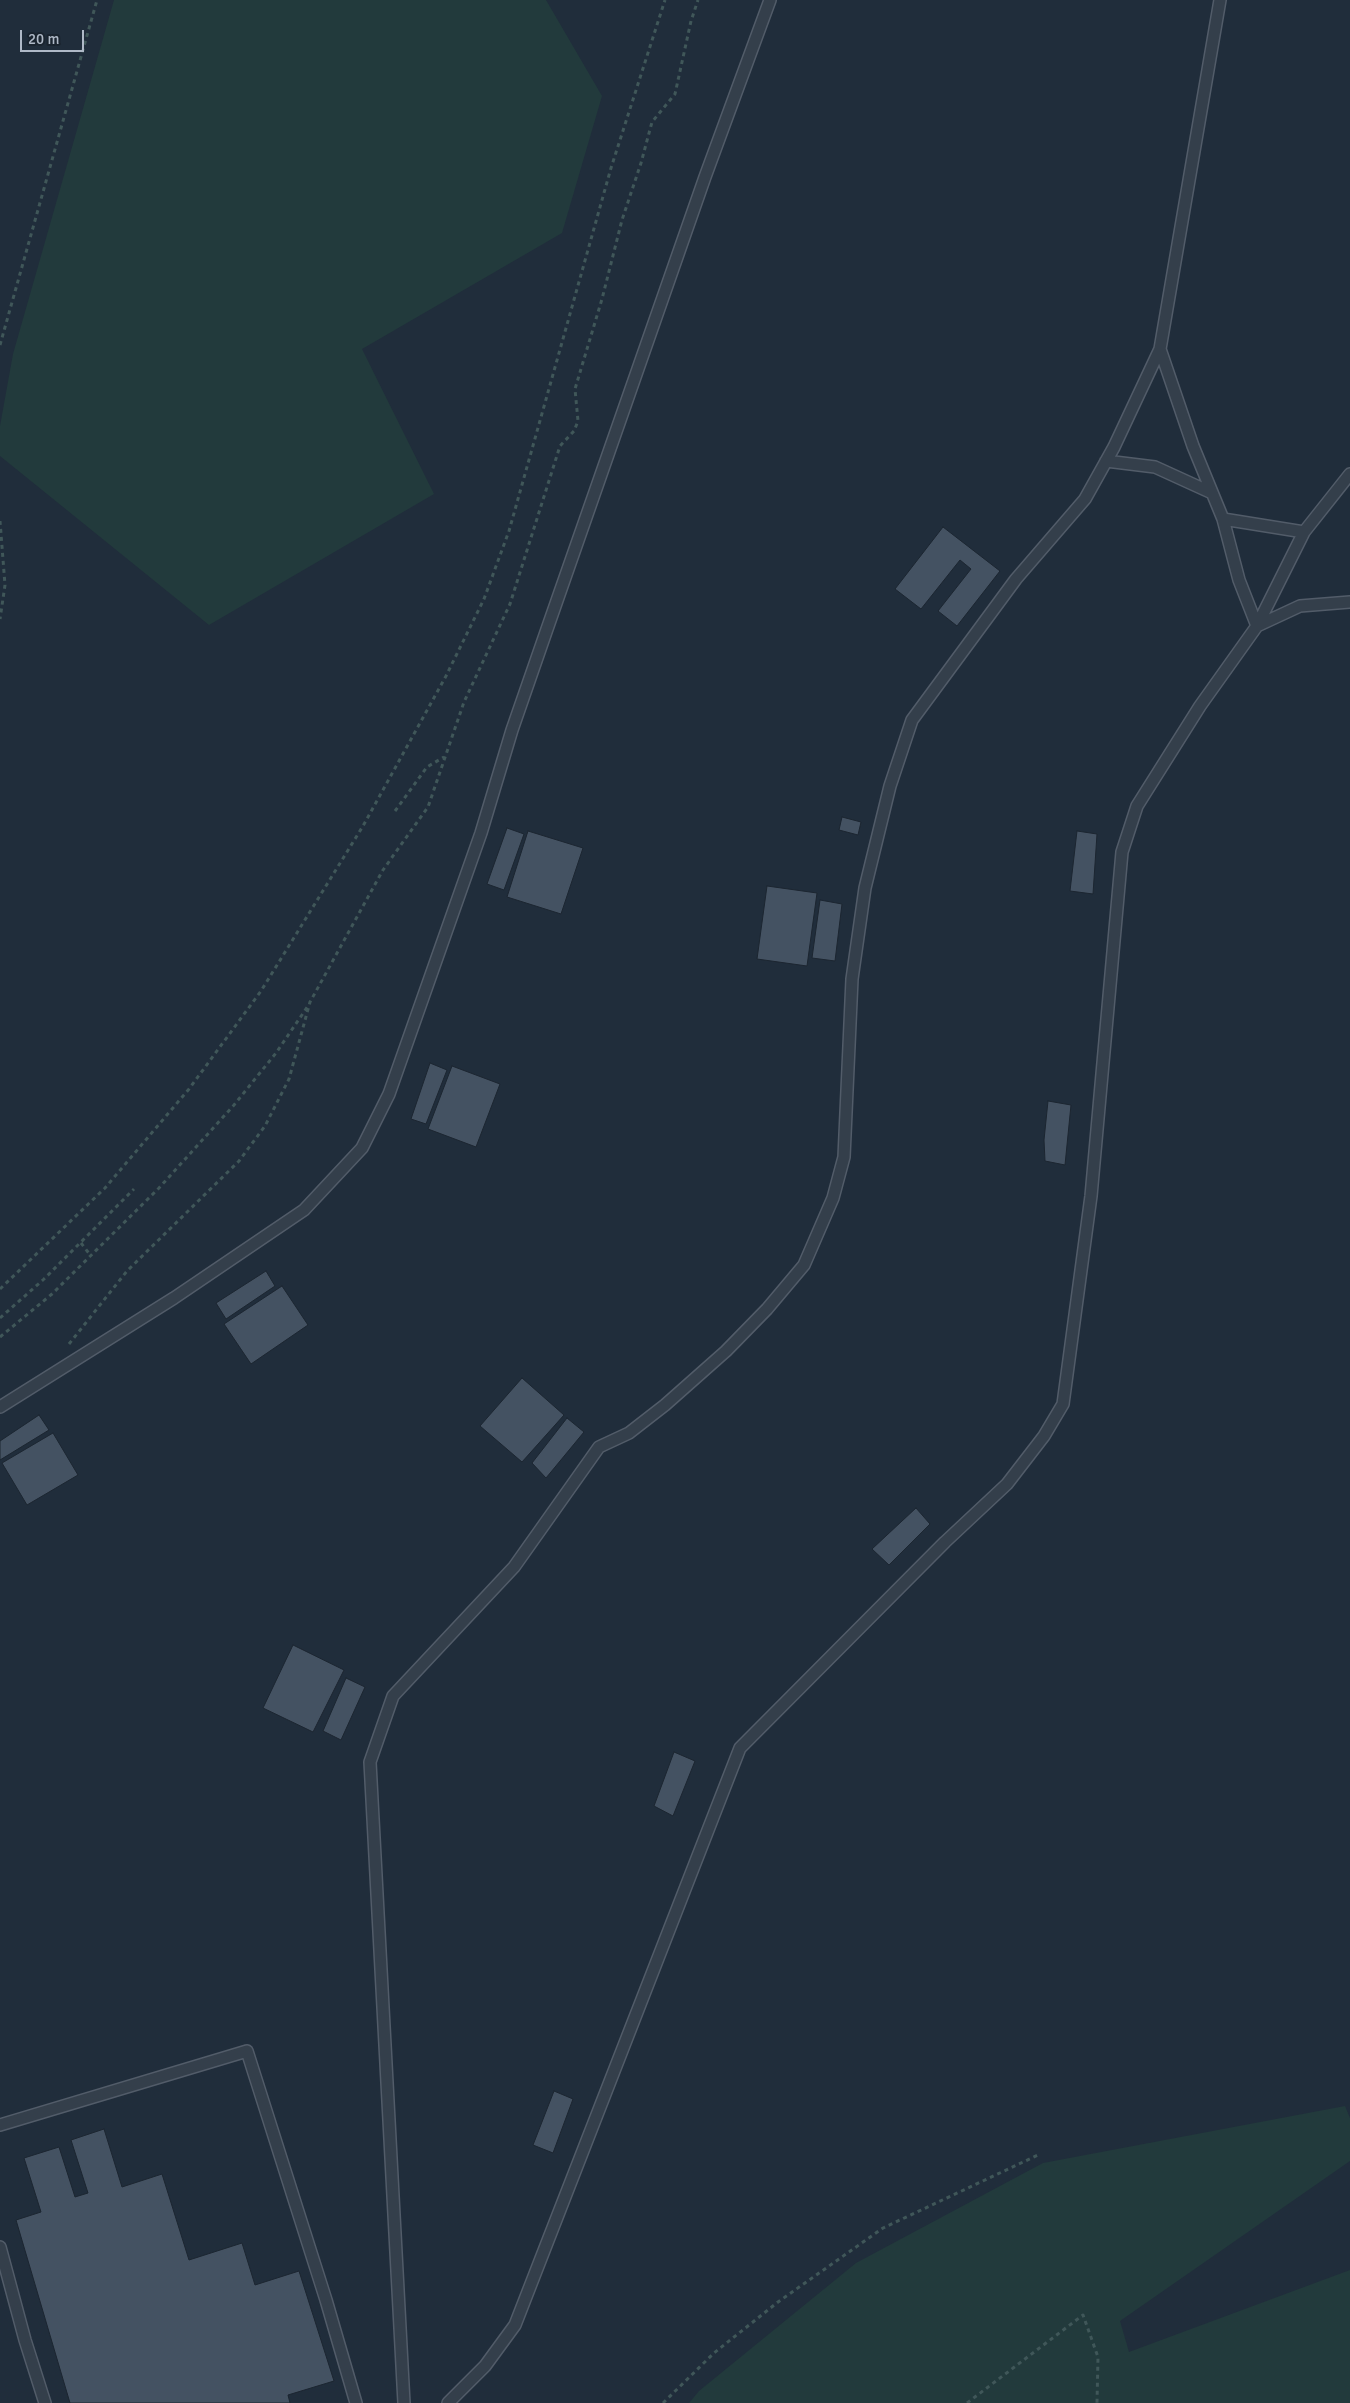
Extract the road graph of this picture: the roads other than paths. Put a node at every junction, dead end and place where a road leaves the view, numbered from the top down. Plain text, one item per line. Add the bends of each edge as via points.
1 (770, 0) edge
2 (1220, 0) edge
3 (1160, 349) junction
4 (1106, 461) junction
5 (1350, 474) edge
6 (1212, 493) junction
7 (1222, 519) junction
8 (1304, 532) junction
9 (1350, 602) edge
10 (1257, 626) junction
11 (0, 1406) edge
12 (0, 2124) edge
13 (0, 2247) edge
14 (45, 2403) edge
15 (356, 2403) edge
16 (404, 2403) edge
17 (448, 2403) edge

1 - 11 lane via 546,632 481,833 389,1094 362,1148 304,1210 174,1298
2 - 3 lane
3 - 4 lane
3 - 6 lane
4 - 6 lane via 1155,468
4 - 16 lane via 1085,499 1016,579 912,720 890,786 866,888 852,980 844,1157 833,1198 804,1265 726,1351 629,1433 599,1447 514,1567 393,1696 390,1704 370,1762
5 - 8 lane
6 - 7 lane
7 - 8 lane
7 - 10 lane via 1239,580
8 - 10 lane
9 - 10 lane via 1300,606
10 - 17 lane via 1200,706 1137,806 1122,852 1091,1196 1063,1404 1044,1436 1007,1484 740,1748 515,2325 485,2366
12 - 15 lane via 246,2051
13 - 14 lane

